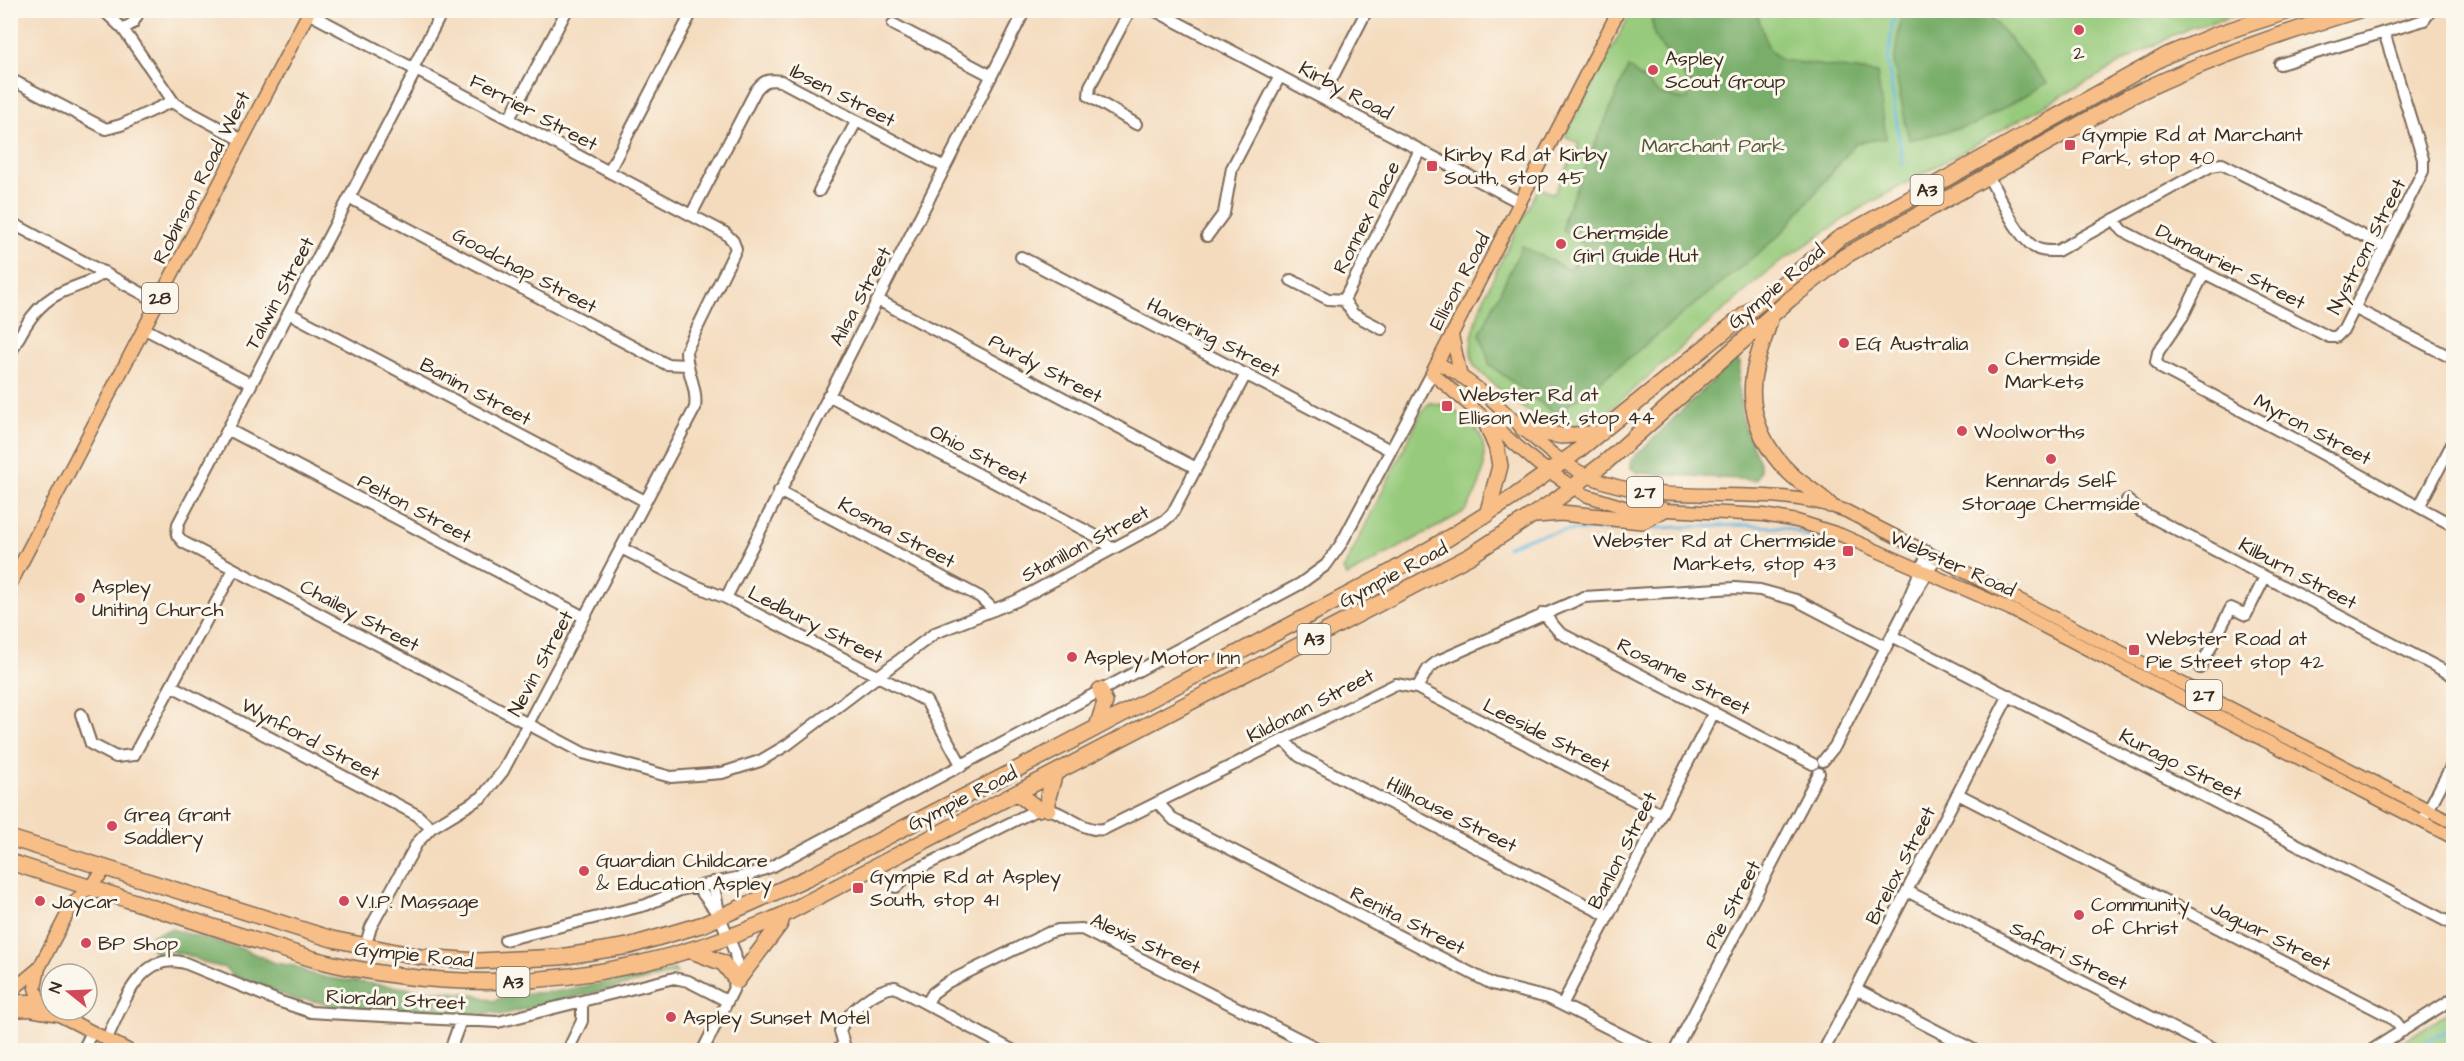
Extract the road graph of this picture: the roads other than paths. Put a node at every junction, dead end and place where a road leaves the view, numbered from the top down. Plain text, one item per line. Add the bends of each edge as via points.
1 (103, 10) edge
2 (140, 10) edge
3 (443, 10) edge
4 (567, 10) edge
5 (693, 10) edge
6 (1025, 10) edge
7 (1130, 10) edge
8 (1154, 10) edge
9 (1367, 10) edge
10 (1619, 10) edge
11 (2292, 10) edge
12 (2359, 10) edge
13 (2431, 10) edge
14 (309, 12) edge
15 (893, 24) dead end
16 (123, 29) junction
17 (2384, 32) junction
18 (2280, 64) dead end
19 (414, 69) junction
20 (990, 75) junction
21 (1280, 76) junction
22 (10, 79) edge
23 (1322, 98) junction
24 (173, 101) junction
25 (509, 119) junction
26 (856, 122) junction
27 (1136, 124) dead end
28 (242, 140) junction
29 (1420, 150) junction
30 (944, 167) junction
31 (609, 171) junction
32 (1988, 176) junction
33 (819, 191) dead end
34 (350, 198) junction
35 (1521, 203) junction
36 (692, 215) junction
37 (2114, 219) junction
38 (10, 222) edge
39 (1207, 236) dead end
40 (2385, 247) junction
41 (1021, 257) dead end
42 (104, 272) junction
43 (2204, 273) junction
44 (1291, 280) dead end
45 (878, 300) junction
46 (1344, 300) junction
47 (158, 302) junction
48 (2354, 308) junction
49 (289, 313) junction
50 (1771, 316) junction
51 (145, 329) junction
52 (1382, 329) dead end
53 (1452, 335) junction
54 (2336, 337) joint
55 (10, 354) edge
56 (2454, 359) edge
57 (686, 365) junction
58 (1435, 368) junction
59 (1246, 374) junction
60 (1461, 377) junction
61 (251, 384) junction
62 (828, 394) junction
63 (1485, 420) junction
64 (1523, 429) junction
65 (229, 430) junction
66 (1601, 433) junction
67 (2454, 440) edge
68 (1390, 450) junction
69 (1564, 462) junction
70 (1196, 468) junction
71 (1549, 472) junction
72 (1587, 476) junction
73 (1572, 488) junction
74 (779, 491) junction
75 (2127, 500) dead end
76 (645, 501) junction
77 (1830, 504) junction
78 (2419, 507) junction
79 (1663, 510) junction
80 (1486, 515) junction
81 (1533, 515) junction
82 (2454, 526) edge
83 (177, 535) joint
84 (621, 548) junction
85 (1111, 548) junction
86 (1933, 555) junction
87 (1326, 565) joint
88 (234, 569) junction
89 (1924, 572) junction
90 (2265, 577) junction
91 (10, 585) edge
92 (726, 598) junction
93 (2220, 602) dead end
94 (2231, 608) junction
95 (994, 610) junction
96 (1543, 614) junction
97 (585, 617) junction
98 (1892, 636) junction
99 (1886, 647) junction
100 (2200, 668) dead end
101 (877, 676) junction
102 (2454, 676) edge
103 (172, 686) junction
104 (1417, 688) junction
105 (1100, 690) junction
106 (2008, 695) junction
107 (1714, 712) junction
108 (81, 714) dead end
109 (528, 724) junction
110 (1097, 727) junction
111 (1283, 739) junction
112 (2454, 761) edge
113 (962, 766) junction
114 (1819, 766) junction
115 (1055, 773) junction
116 (1017, 793) junction
117 (1958, 794) junction
118 (1158, 803) junction
119 (1043, 809) junction
120 (2428, 810) junction
121 (1661, 813) junction
122 (2422, 822) junction
123 (2454, 823) edge
124 (431, 828) junction
125 (10, 838) edge
126 (2454, 838) edge
127 (10, 862) edge
128 (106, 869) junction
129 (713, 882) junction
130 (88, 886) junction
131 (697, 886) junction
132 (896, 887) dead end
133 (1907, 891) junction
134 (783, 915) junction
135 (1608, 915) junction
136 (720, 917) junction
137 (2454, 925) edge
138 (300, 930) junction
139 (729, 937) junction
140 (505, 940) dead end
141 (365, 947) junction
142 (692, 951) junction
143 (293, 954) junction
144 (42, 962) edge
145 (39, 968) joint
146 (736, 981) junction
147 (1856, 989) junction
148 (10, 992) edge
149 (39, 993) edge
150 (2454, 998) edge
151 (10, 1001) edge
152 (582, 1001) junction
153 (727, 1001) junction
154 (927, 1003) junction
155 (1562, 1005) junction
156 (39, 1007) edge
157 (39, 1010) edge
158 (10, 1011) edge
159 (461, 1020) junction
160 (74, 1022) edge
161 (2403, 1031) junction
162 (92, 1032) junction
163 (106, 1040) junction
164 (844, 1048) edge
165 (82, 1050) edge
166 (128, 1050) edge
167 (450, 1050) edge
168 (568, 1050) edge
169 (704, 1050) edge
170 (1012, 1050) edge
171 (1321, 1050) edge
172 (1652, 1050) edge
173 (1674, 1050) edge
174 (1824, 1050) edge
175 (1974, 1050) edge
176 (2215, 1050) edge
177 (2372, 1050) edge

1 - 16 street
2 - 16 street via 133,23
3 - 19 street, Talwin Street
4 - 25 street
5 - 31 street
6 - 20 street, Ailsa Street
7 - 27 street via 1090,86 1089,96
8 - 21 street, Kirby Road
9 - 23 street
10 - 35 main road, Ellison Road
11 - 66 highway, Gympie Road / A3 via 2167,55 1838,239
12 - 32 highway, Gympie Road / A3 via 2195,65 2127,98
13 - 17 street via 2424,20
14 - 19 street, Ferrier Street
14 - 28 main road, Robinson Road West / 28
15 - 20 street
16 - 24 street
17 - 18 street
17 - 40 street, Nystrom Street via 2423,159 2423,171
19 - 25 street, Ferrier Street
19 - 34 street, Talwin Street
20 - 30 street, Ailsa Street
21 - 23 street, Kirby Road
21 - 39 street via 1232,168 1224,213
22 - 24 street via 106,129 121,126
23 - 29 street, Kirby Road
24 - 28 street
25 - 31 street, Ferrier Street
26 - 30 street, Ibsen Street
26 - 33 street
26 - 36 street, Ibsen Street via 781,81 762,82
28 - 47 main road, Robinson Road West / 28
29 - 35 street, Kirby Road
29 - 46 street, Ronnex Place
30 - 45 street, Ailsa Street
31 - 36 street, Ferrier Street
32 - 37 street via 2023,236 2045,251 2057,251
32 - 50 highway, Gympie Road / A3 via 1845,256
34 - 49 street, Talwin Street
34 - 57 street, Goodchap Street via 666,364
35 - 53 main road, Ellison Road
36 - 57 street, Ferrier Street via 725,233 736,249 690,339
37 - 40 street via 2211,166 2222,164
37 - 43 street, Dumaurier Street via 2123,231
38 - 42 street
40 - 48 street, Nystrom Street
41 - 59 street, Havering Street
42 - 47 street
42 - 55 street via 45,303 30,319
43 - 54 street, Dumaurier Street via 2329,337
43 - 78 street, Myron Street via 2183,316 2158,352 2156,362 2161,368
44 - 46 street, Ronnex Place via 1328,299
45 - 62 street, Ailsa Street
45 - 70 street, Purdy Street
46 - 52 street, Ronnex Place via 1353,314
47 - 51 main road, Robinson Road West / 28
48 - 54 street, Nystrom Street
48 - 56 street
49 - 61 street, Talwin Street
49 - 76 street, Banim Street
50 - 72 highway, Gympie Road / A3
50 - 77 highway via 1754,371 1752,398 1758,425 1769,450 1780,463
51 - 61 street
51 - 91 main road, Robinson Road West / 28
53 - 58 main road, Ellison Road
53 - 60 main road
57 - 76 street, Nevin Street via 696,395 695,408
58 - 60 main road, Webster Road / 27
58 - 63 main road, Webster Road / 27
58 - 68 street, Ellison Road
59 - 68 street, Havering Street
59 - 70 street, Stanillon Street
60 - 64 main road, Webster Road / 27
61 - 65 street, Talwin Street
62 - 74 street, Ailsa Street
62 - 85 street, Ohio Street
63 - 71 main road, Webster Road / 27
63 - 80 highway via 1500,466
64 - 66 highway via 1561,436
64 - 69 main road, Webster Road / 27
65 - 83 street, Talwin Street via 178,524
65 - 97 street, Pelton Street
66 - 69 highway, Gympie Road / A3
67 - 78 street
68 - 87 street, Ellison Road
69 - 71 highway, Gympie Road / A3
69 - 72 main road, Webster Road / 27
70 - 85 street, Stanillon Street via 1172,514
71 - 73 main road, Webster Road / 27
71 - 80 highway, Gympie Road / A3
72 - 73 highway, Gympie Road / A3
72 - 77 main road, Webster Road / 27 via 1646,492 1782,497
73 - 79 main road, Webster Road / 27 via 1614,505
73 - 81 highway, Gympie Road / A3
74 - 92 street, Ailsa Street
74 - 95 street, Kosma Street via 980,597
75 - 90 street, Kilburn Street via 2140,511
76 - 84 street, Nevin Street
77 - 86 main road, Webster Road / 27
78 - 82 street, Myron Street
79 - 81 highway via 1642,521 1561,513
79 - 89 main road, Webster Road / 27 via 1756,514 1797,521 1840,535
80 - 110 highway, Gympie Road / A3 via 1389,573
81 - 115 highway, Gympie Road / A3 via 1410,589
83 - 88 street, Chailey Street
84 - 92 street, Ledbury Street
84 - 97 street, Nevin Street
85 - 95 street, Stanillon Street
86 - 89 street, Pie Street
86 - 120 main road, Webster Road / 27
87 - 105 street, Gympie Road via 1300,584
88 - 103 street
88 - 109 street, Chailey Street
89 - 98 street, Pie Street
89 - 122 main road, Webster Road / 27 via 2040,624
90 - 94 street via 2246,615
90 - 102 street, Kilburn Street
92 - 101 street, Ledbury Street
93 - 94 street
94 - 100 street
95 - 101 street, Stanillon Street via 935,633
96 - 99 street via 1593,595 1746,588 1796,600
96 - 104 street via 1433,664
96 - 107 street, Rosanne Street via 1560,633
97 - 109 street, Nevin Street
98 - 99 street, Pie Street
98 - 106 street, Kurago Street
99 - 114 street, Pie Street via 1835,746
101 - 109 street, Chailey Street via 787,746 760,761 722,773 671,777 583,753
101 - 113 street, Ledbury Street via 930,705
103 - 108 street via 134,755 116,757 90,744
103 - 124 street, Wynford Street via 417,815
104 - 111 street, Kildonan Street via 1390,685
104 - 121 street, Leeside Street
105 - 110 highway via 1105,702
105 - 113 street, Gympie Road
106 - 117 street, Brelox Street
106 - 137 street, Kurago Street
107 - 114 street, Rosanne Street
107 - 121 street, Banlon Street
109 - 124 street, Nevin Street via 482,797
110 - 136 highway, Gympie Road / A3 via 807,878
111 - 118 street, Kildonan Street
111 - 135 street, Hillhouse Street via 1299,756
112 - 120 street
113 - 129 street, Gympie Road via 789,859 753,874
114 - 173 street, Pie Street
115 - 116 highway, Gympie Road / A3
115 - 119 highway
116 - 119 highway
116 - 134 highway, Gympie Road / A3
117 - 133 street, Brelox Street
117 - 161 street, Jaguar Street via 2387,1015
118 - 119 street, Kildonan Street via 1100,830
118 - 155 street, Renita Street via 1174,820 1492,984
119 - 132 street via 919,868
120 - 122 street
120 - 123 main road, Webster Road / 27
121 - 135 street, Banlon Street
122 - 126 main road, Webster Road / 27
124 - 141 street, Nevin Street via 406,860
125 - 128 highway, Gympie Road / A3
127 - 130 highway, Gympie Road / A3
128 - 130 main road
128 - 138 highway, Gympie Road / A3
129 - 131 street, Gympie Road
129 - 136 street
130 - 143 highway, Gympie Road / A3
130 - 144 main road via 72,905
131 - 136 street
131 - 140 street, Gympie Road via 654,903
133 - 147 street, Brelox Street
133 - 176 street, Safari Street
134 - 139 highway, Gympie Road / A3
134 - 146 highway
135 - 155 street, Banlon Street
136 - 139 street
136 - 141 highway, Gympie Road / A3 via 628,946 534,959 421,957
138 - 141 highway, Gympie Road / A3
138 - 143 highway
139 - 142 highway, Gympie Road / A3
139 - 146 street via 737,962
142 - 143 highway, Gympie Road / A3 via 587,975 485,982 426,980 362,971
142 - 146 highway via 723,963
145 - 148 main road
145 - 149 main road via 35,988
146 - 153 street
147 - 174 street, Brelox Street
147 - 175 street
150 - 161 street
151 - 156 main road
152 - 153 street, Riordan Street via 675,978
152 - 159 street, Riordan Street via 511,1020
152 - 168 street via 582,1021
153 - 169 street
154 - 164 street via 899,988 882,991 846,1019 840,1031
154 - 170 street
154 - 171 street, Alexis Street via 948,982 1048,933 1083,929
155 - 172 street, Renita Street
157 - 158 main road
159 - 163 street, Riordan Street via 311,1012 166,959 148,967 139,977
159 - 167 street
160 - 162 main road
161 - 177 street
162 - 163 main road
162 - 165 street
163 - 166 main road

